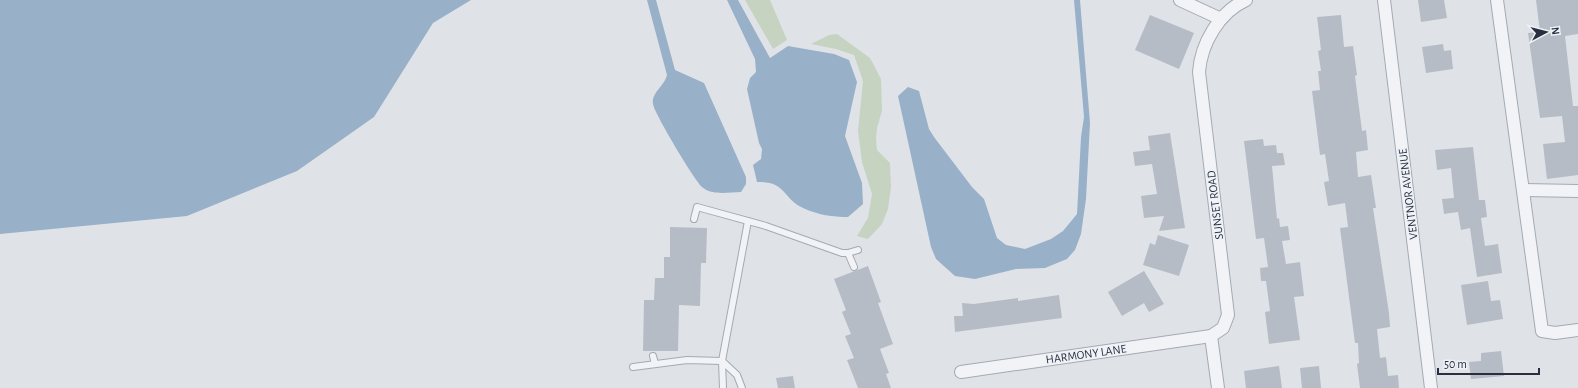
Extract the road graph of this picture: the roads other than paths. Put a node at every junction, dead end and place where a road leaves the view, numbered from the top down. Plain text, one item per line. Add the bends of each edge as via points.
1 (1180, 0) edge
2 (1246, 0) edge
3 (1384, 0) edge
4 (1497, 0) edge
5 (1221, 19) junction
6 (1524, 190) junction
7 (1578, 191) edge
8 (694, 219) dead end
9 (748, 221) junction
10 (858, 250) dead end
11 (848, 254) junction
12 (854, 267) dead end
13 (1578, 330) edge
14 (1211, 336) junction
15 (653, 356) dead end
16 (722, 361) junction
17 (655, 364) junction
18 (634, 367) dead end
19 (961, 372) dead end
20 (723, 388) edge
21 (742, 388) edge
22 (1218, 388) edge
23 (1431, 388) edge

1 - 5 street
2 - 5 street, SUNSET ROAD
3 - 23 street, VENTNOR AVENUE
4 - 6 street
5 - 14 street, SUNSET ROAD via 1205,46 1199,72 1228,315 1223,328
6 - 7 street
6 - 13 street via 1542,331 1555,333
8 - 9 lane via 697,207
9 - 11 lane
9 - 16 lane
10 - 11 lane
11 - 12 lane
14 - 19 street, HARMONY LANE
14 - 22 street
15 - 17 lane
16 - 17 lane via 692,360
16 - 20 lane
16 - 21 lane via 737,374
17 - 18 lane

